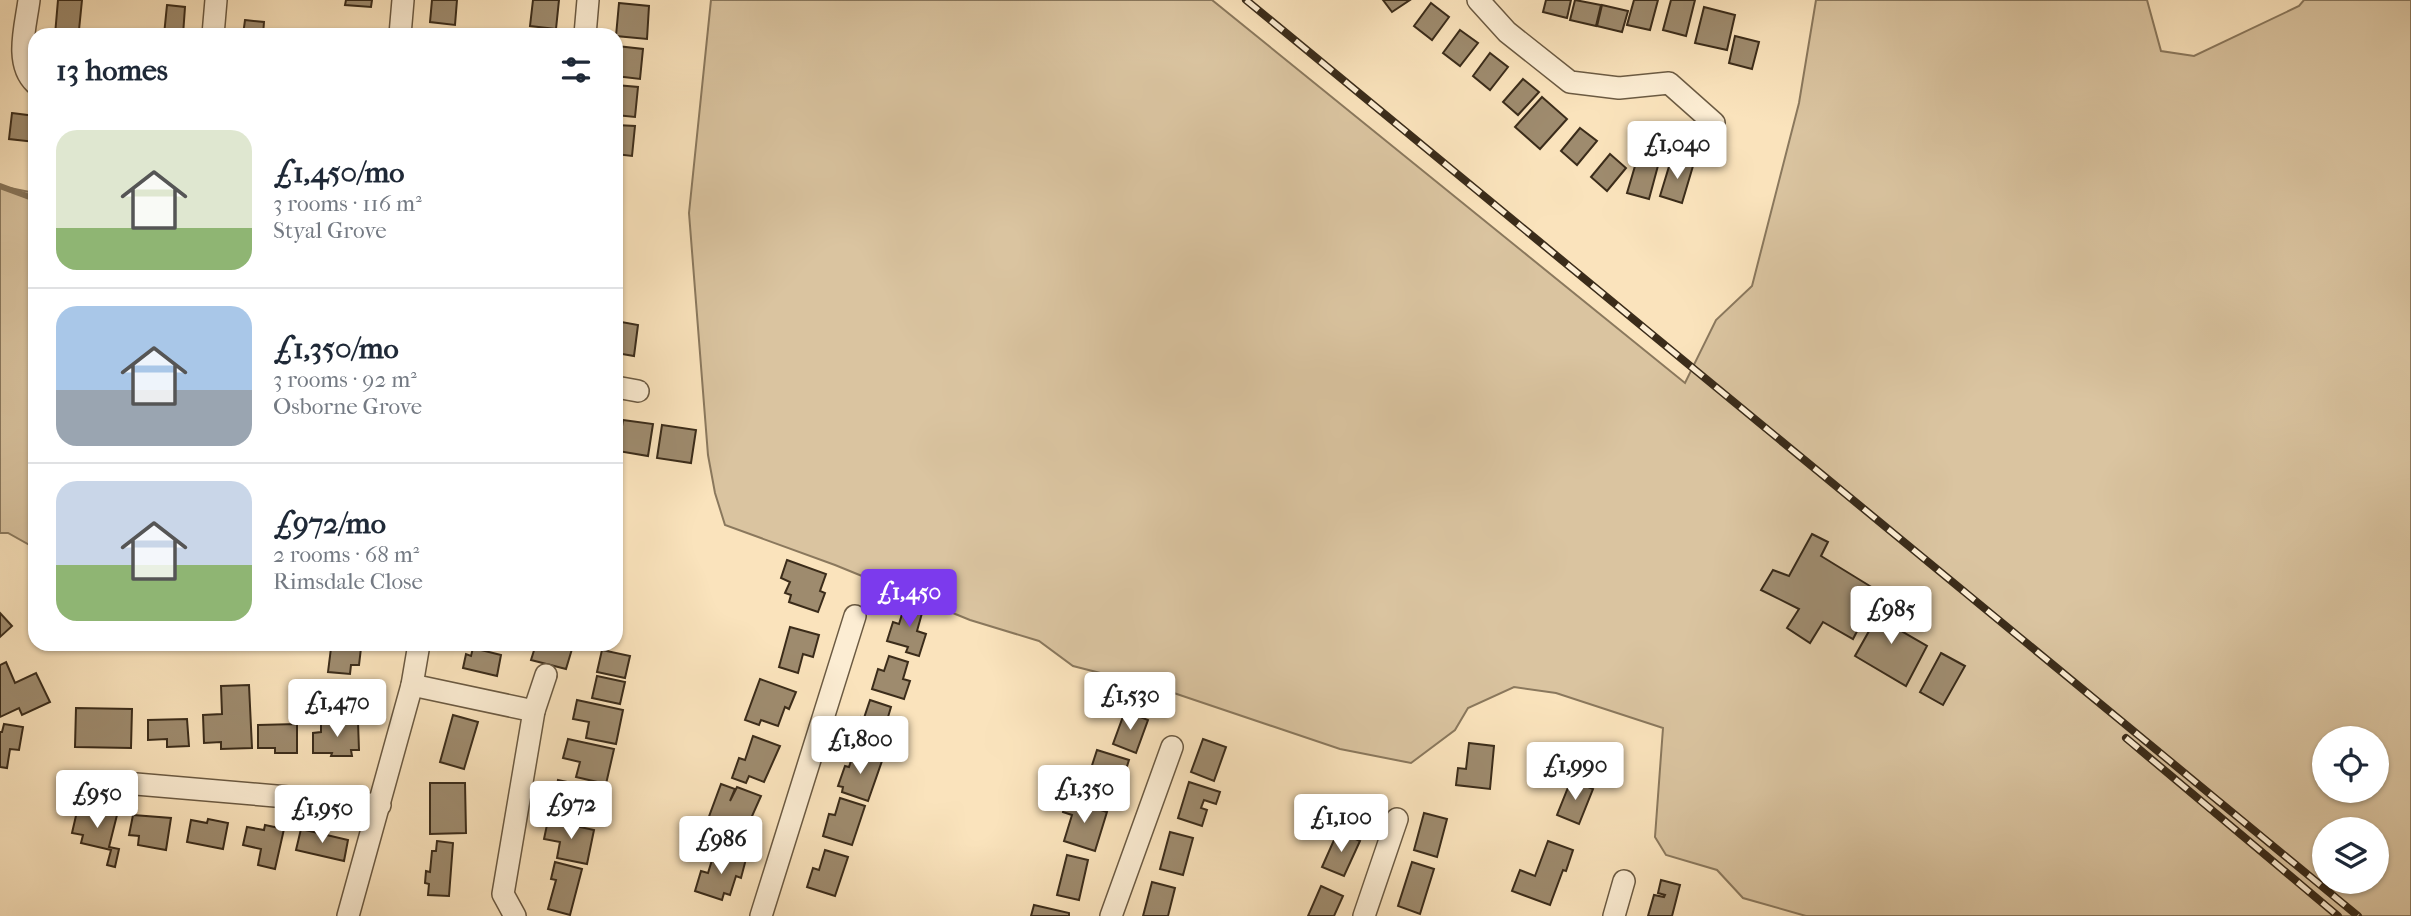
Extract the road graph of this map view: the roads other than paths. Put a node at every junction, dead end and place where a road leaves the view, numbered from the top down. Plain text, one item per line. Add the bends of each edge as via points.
1 (29, 0) edge
2 (216, 0) edge
3 (403, 0) edge
4 (588, 0) edge
5 (1478, 0) edge
6 (214, 28) edge
7 (401, 28) edge
8 (586, 28) edge
9 (28, 73) edge
10 (1714, 123) dead end
11 (623, 388) edge
12 (638, 391) dead end
13 (855, 616) dead end
14 (418, 651) edge
15 (546, 675) dead end
16 (412, 685) junction
17 (534, 711) junction
18 (1172, 747) dead end
19 (136, 784) dead end
20 (380, 805) junction
21 (1396, 819) dead end
22 (1624, 881) dead end
23 (348, 916) edge
24 (515, 916) edge
25 (761, 916) edge
26 (1111, 916) edge
27 (1364, 916) edge
28 (1614, 916) edge

1 - 9 street via 24,63
2 - 6 street
3 - 7 street
4 - 8 street
5 - 10 street via 1507,32 1570,82 1619,88 1670,83
11 - 12 street
13 - 25 street
14 - 16 street
15 - 17 street
16 - 17 street
16 - 20 street
17 - 24 street via 503,894
18 - 26 street
19 - 20 street
20 - 23 street
21 - 27 street
22 - 28 street

